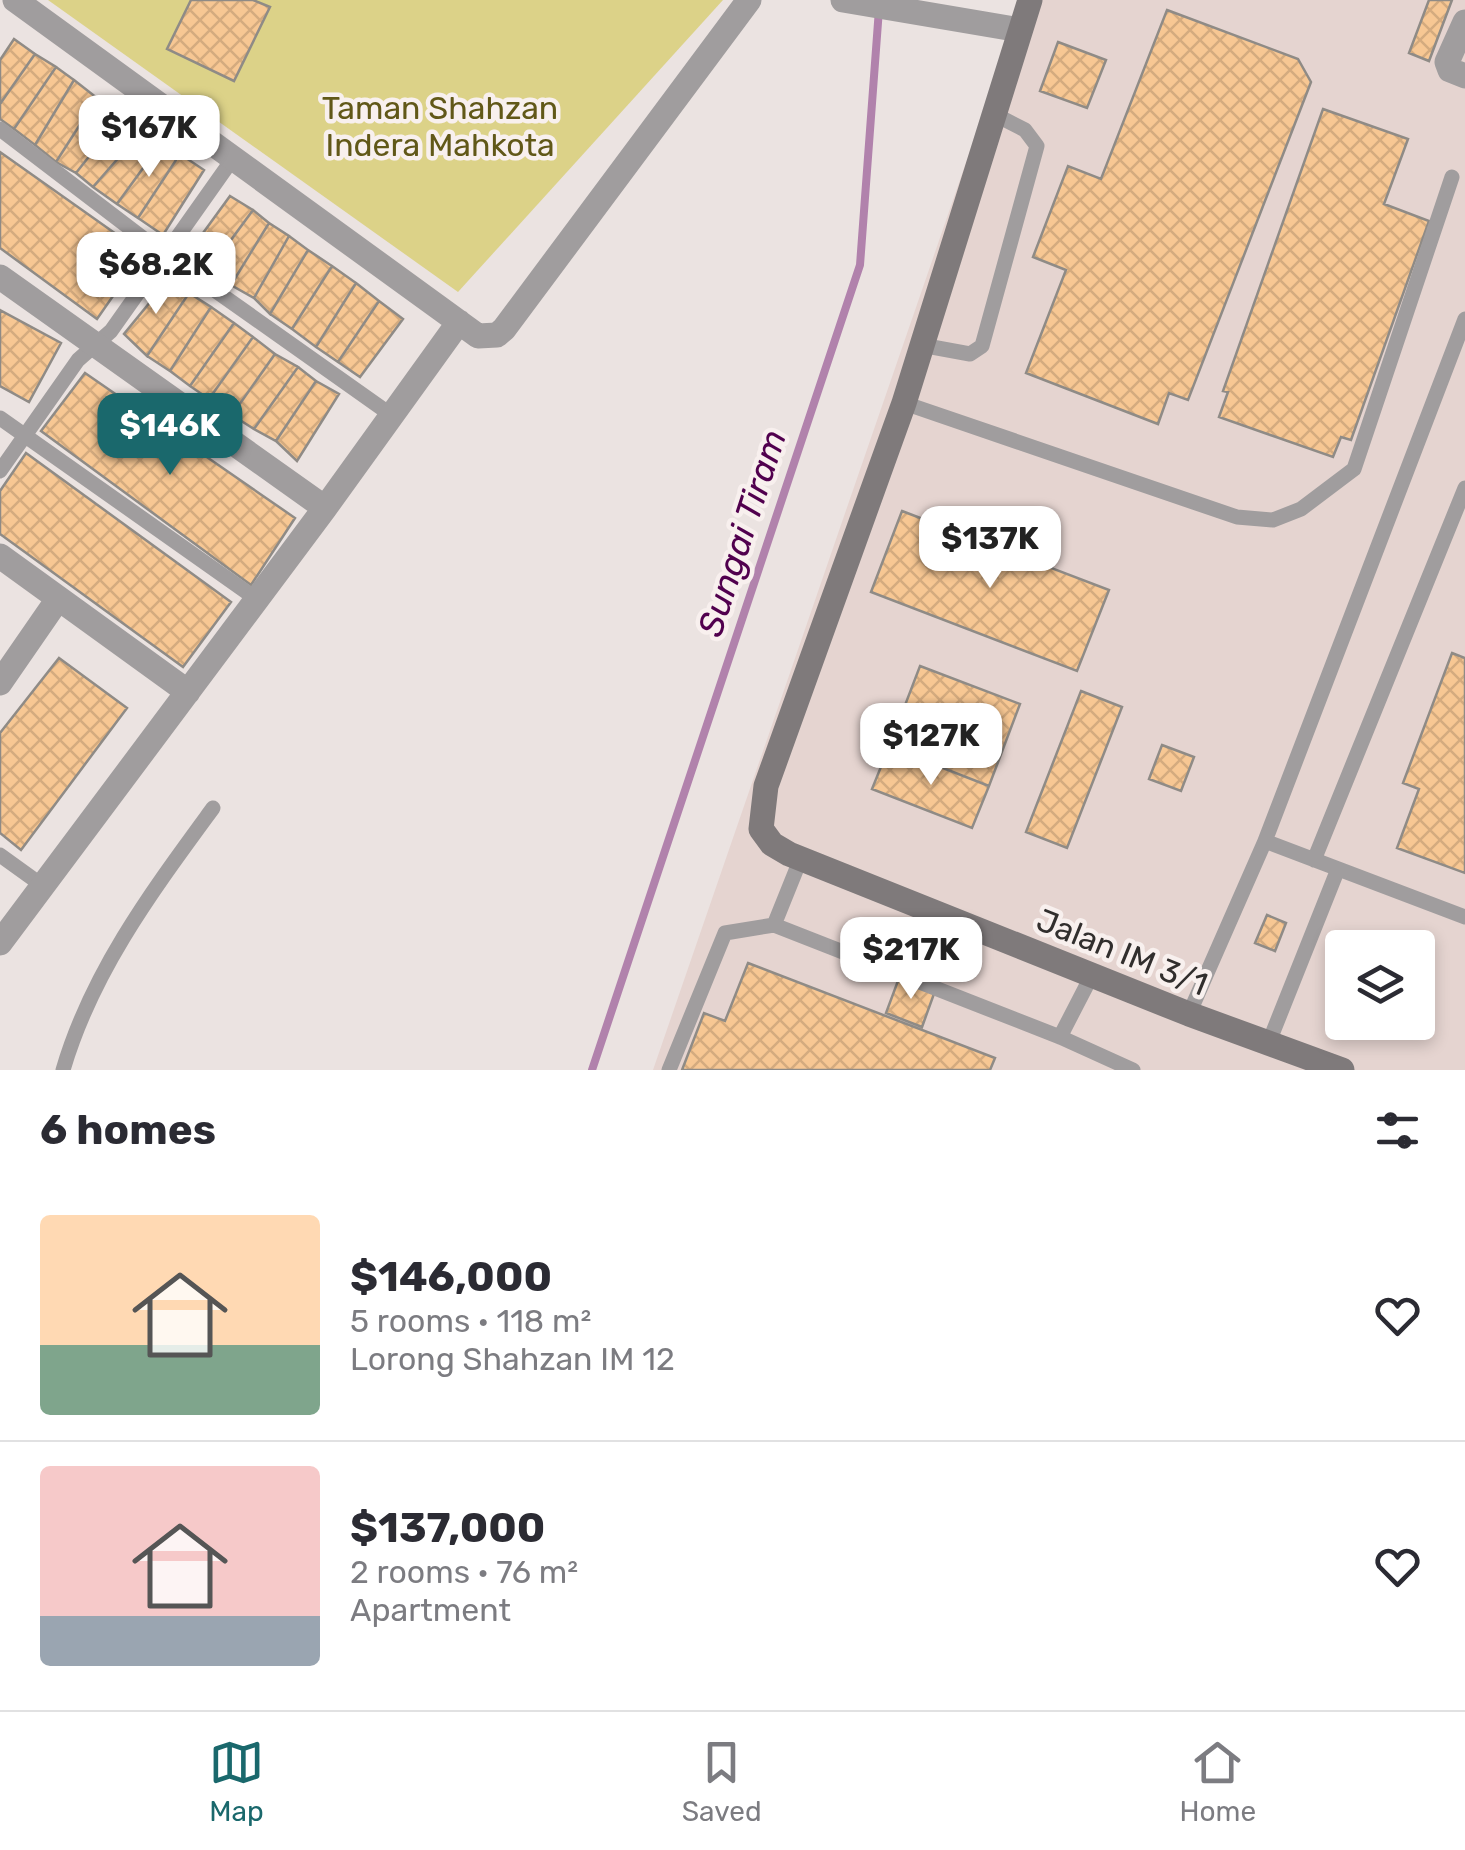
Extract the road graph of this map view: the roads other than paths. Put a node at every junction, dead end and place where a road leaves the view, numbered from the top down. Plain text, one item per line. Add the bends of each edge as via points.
1 (15, 0) edge
2 (749, 0) edge
3 (1030, 0) edge
4 (853, 3) edge
5 (1465, 22) edge
6 (1020, 30) junction
7 (1465, 76) edge
8 (992, 113) junction
9 (0, 129) edge
10 (234, 158) junction
11 (1452, 176) dead end
12 (165, 255) junction
13 (0, 277) edge
14 (1465, 319) edge
15 (459, 322) junction
16 (96, 345) junction
17 (921, 345) junction
18 (904, 402) junction
19 (390, 414) junction
20 (0, 418) edge
21 (25, 436) junction
22 (0, 470) edge
23 (1465, 488) edge
24 (325, 508) junction
25 (0, 556) edge
26 (58, 599) junction
27 (258, 600) junction
28 (0, 684) edge
29 (188, 692) junction
30 (213, 808) dead end
31 (1264, 841) junction
32 (0, 855) edge
33 (800, 858) junction
34 (1314, 860) junction
35 (1338, 869) junction
36 (44, 886) junction
37 (1465, 918) edge
38 (774, 925) junction
39 (0, 943) edge
40 (1092, 975) junction
41 (1189, 1014) junction
42 (1060, 1036) junction
43 (1269, 1042) junction
44 (1338, 1069) edge
45 (64, 1070) edge
46 (669, 1070) edge
47 (1133, 1070) edge

1 - 10 street
2 - 15 street via 504,328 478,336
3 - 6 street
4 - 6 street
5 - 7 street via 1448,62
6 - 8 street
8 - 17 street
8 - 17 lane via 1025,130 1037,146 982,346 970,354
9 - 12 lane
10 - 12 lane
10 - 15 street
11 - 18 lane via 1354,469 1301,509 1273,520 1237,517
12 - 16 lane
12 - 19 lane
13 - 16 street
14 - 31 lane
15 - 19 street
16 - 21 lane
16 - 24 street
17 - 18 street
18 - 33 street, Jalan IM 3/1 via 766,786 761,829 772,844
19 - 24 street
20 - 21 lane
21 - 22 lane
21 - 27 lane
23 - 34 lane
24 - 27 street
25 - 26 street
26 - 28 street
26 - 29 street
27 - 29 street
29 - 36 street
30 - 45 lane via 103,968
31 - 34 lane
31 - 41 lane
32 - 36 lane
33 - 38 lane
33 - 40 street, Jalan IM 3/1
34 - 35 lane
35 - 37 lane
35 - 43 lane
36 - 39 street
38 - 42 lane
38 - 46 lane via 724,933
40 - 41 street, Jalan IM 3/1
40 - 42 lane
41 - 43 street, Jalan IM 3/1
42 - 47 lane
43 - 44 street, Jalan IM 3/1

